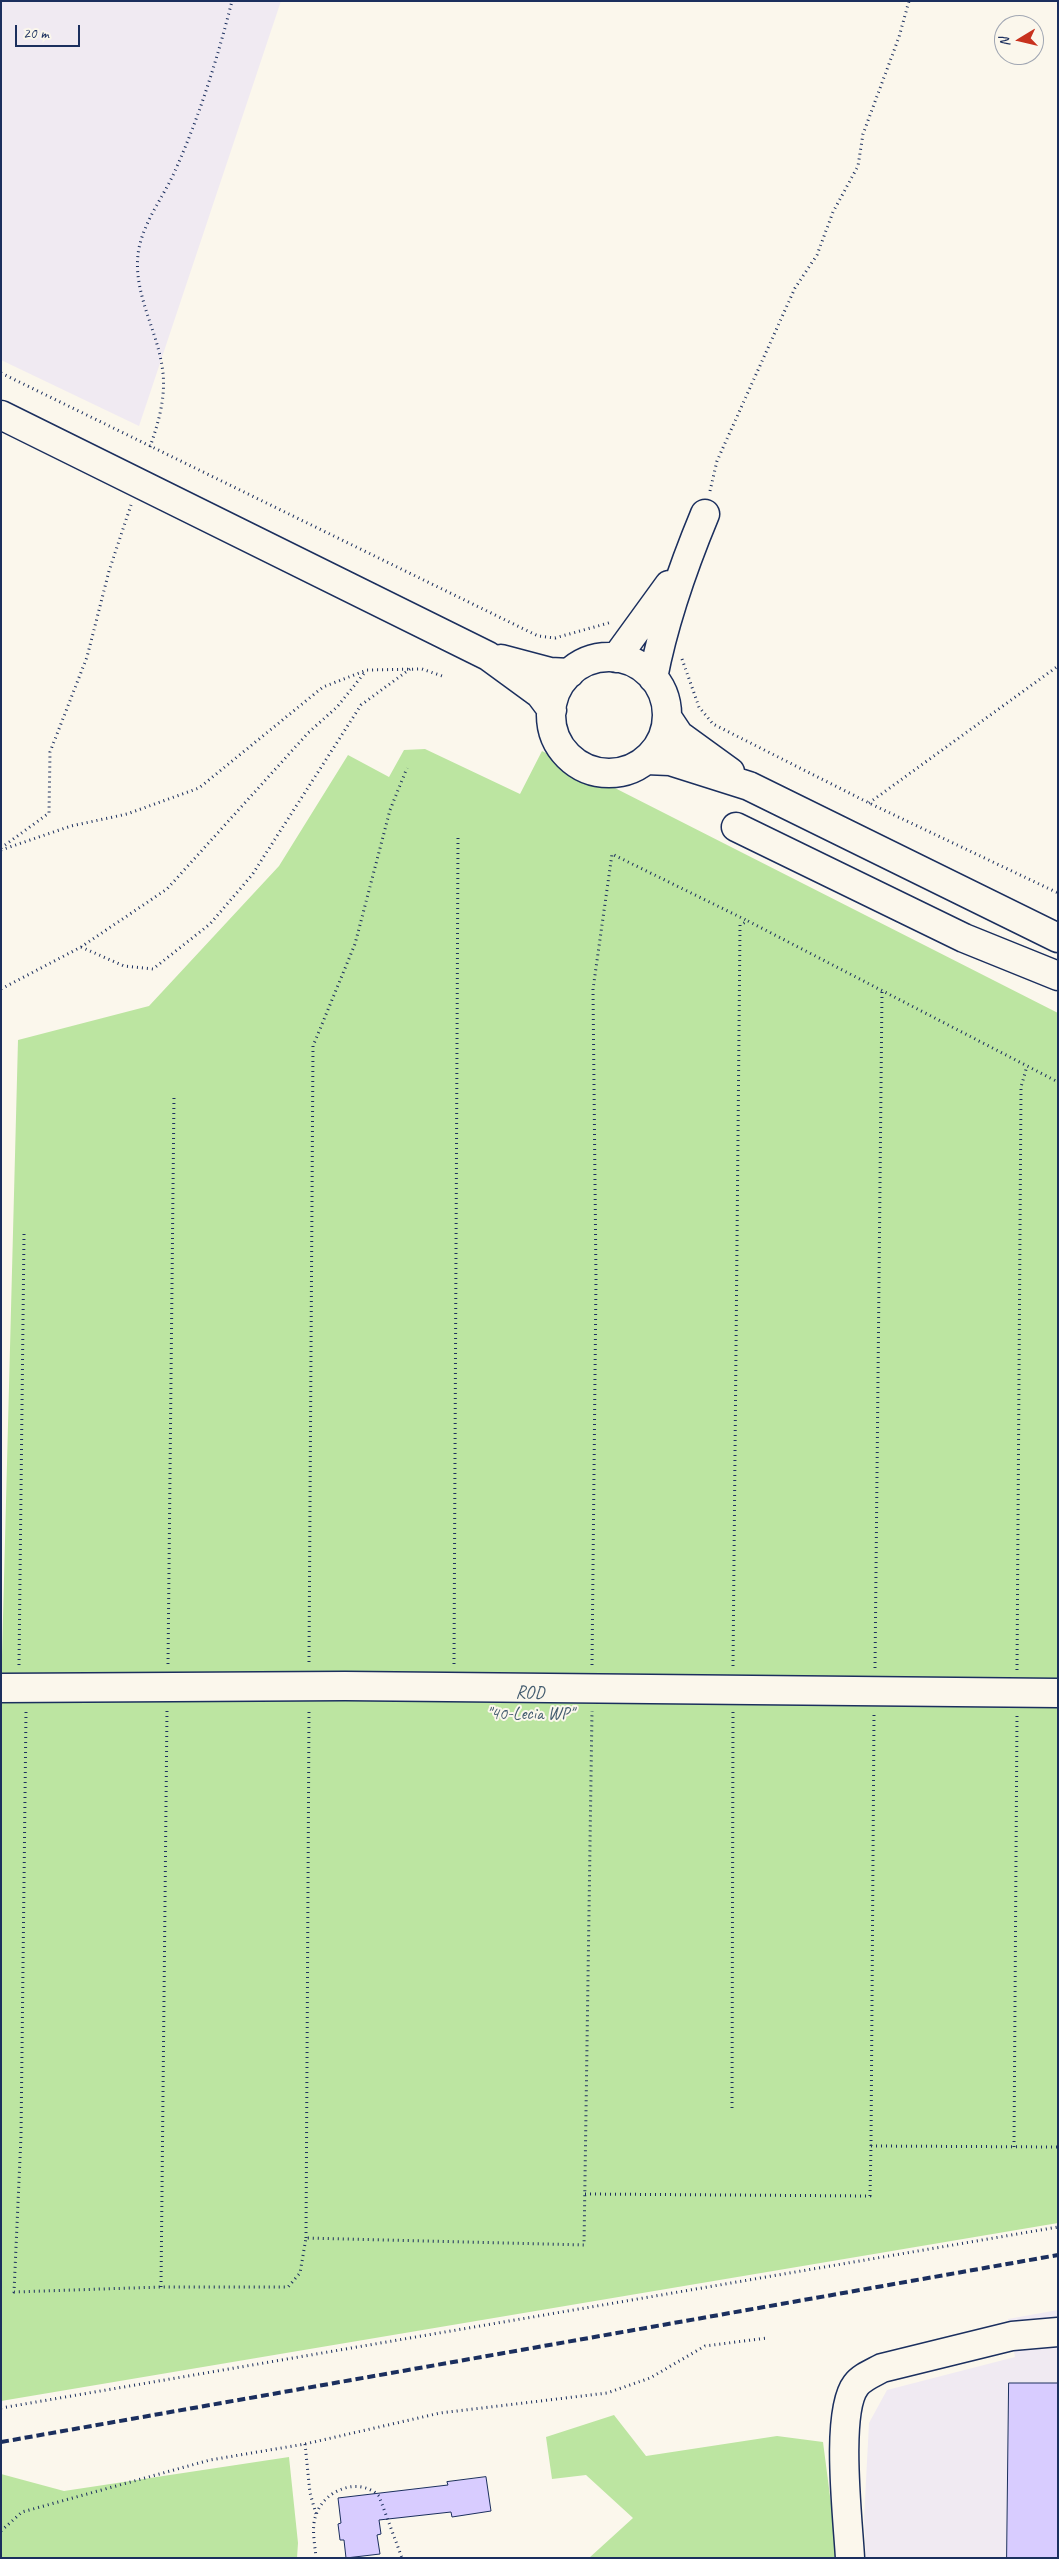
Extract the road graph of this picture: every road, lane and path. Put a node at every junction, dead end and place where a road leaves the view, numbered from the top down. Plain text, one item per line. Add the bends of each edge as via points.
1 (232, 1) edge
2 (909, 1) edge
3 (1, 373) edge
4 (1, 415) edge
5 (150, 447) junction
6 (138, 483) junction
7 (705, 514) joint
8 (650, 632) junction
9 (488, 656) junction
10 (616, 658) junction
11 (1058, 666) edge
12 (411, 669) junction
13 (367, 670) junction
14 (570, 674) junction
15 (445, 677) dead end
16 (654, 678) junction
17 (552, 710) junction
18 (667, 717) junction
19 (646, 760) junction
20 (407, 768) dead end
21 (749, 786) junction
22 (869, 803) junction
23 (736, 827) dead end
24 (458, 838) dead end
25 (1, 849) edge
26 (1058, 893) edge
27 (748, 921) junction
28 (1058, 938) edge
29 (80, 947) junction
30 (1058, 976) edge
31 (1, 988) edge
32 (882, 990) junction
33 (1027, 1066) junction
34 (1058, 1082) edge
35 (24, 1234) dead end
36 (309, 1686) junction
37 (453, 1687) junction
38 (14, 1688) edge
39 (592, 1688) junction
40 (733, 1689) junction
41 (875, 1690) junction
42 (1017, 1692) junction
43 (1058, 1693) edge
44 (732, 2108) dead end
45 (871, 2146) junction
46 (1014, 2147) junction
47 (1058, 2147) edge
48 (584, 2194) junction
49 (1058, 2227) edge
50 (306, 2238) junction
51 (1058, 2332) edge
52 (767, 2338) dead end
53 (1, 2408) edge
54 (305, 2444) junction
55 (316, 2514) junction
56 (1, 2532) edge
57 (316, 2558) edge
58 (402, 2558) edge
59 (850, 2558) edge

1 - 5 path via 210,80 174,174 144,226 139,250 137,273 142,299 163,367 162,411
2 - 7 path via 863,134 858,166 833,212 817,255 795,288 717,461
3 - 5 path
4 - 6 street
5 - 8 path via 538,636 555,638 623,619
6 - 9 street
6 - 25 path via 109,571 88,657 50,752 50,813
7 - 8 street
8 - 10 street
8 - 16 street
8 - 22 path via 676,645 699,707 713,724
9 - 14 street
9 - 17 street via 540,694
10 - 14 street via 588,662
10 - 16 street via 643,668
11 - 22 path
12 - 13 path
12 - 15 path via 422,669
12 - 29 path via 361,706 252,875 210,924 153,969 124,966
13 - 25 path via 323,687 198,788 127,814 71,826
13 - 29 path via 337,707 308,733 167,889
14 - 17 street via 556,691
16 - 18 street via 661,690
17 - 19 street via 559,744 583,767 615,773
18 - 19 street via 660,744
18 - 21 street via 679,735
19 - 21 street via 670,761
20 - 36 path via 390,810 355,944 313,1046
21 - 28 street
22 - 26 path
23 - 30 street via 964,938
24 - 37 path
27 - 32 path
27 - 39 path via 612,854 593,989 596,1289
27 - 40 path via 740,926
29 - 31 path
32 - 33 path
32 - 41 path
33 - 34 path
33 - 42 path via 1021,1088
35 - 38 path via 18,1669
36 - 37 street
36 - 38 street
36 - 50 path
37 - 39 street
38 - 50 path via 21,2136 14,2292 288,2287 300,2273
39 - 40 street
39 - 48 path
40 - 41 street
40 - 44 path
41 - 42 street
41 - 45 path
42 - 43 street
42 - 46 path
45 - 46 path
45 - 48 path via 870,2196
46 - 47 path
48 - 50 path via 584,2245
49 - 53 path
51 - 59 street via 1012,2336 882,2368 856,2385 848,2401 844,2426
52 - 54 path via 705,2346 650,2378 607,2393 440,2413
54 - 55 path via 310,2493
54 - 56 path via 210,2460 22,2512
55 - 57 path
55 - 58 path via 326,2499 342,2489 362,2487 376,2492 383,2502

